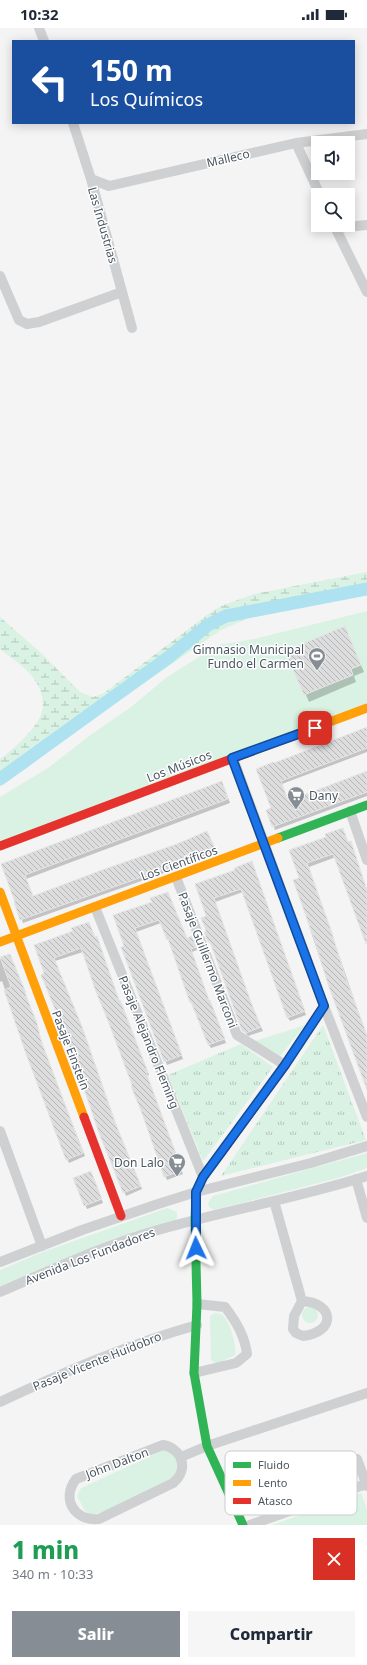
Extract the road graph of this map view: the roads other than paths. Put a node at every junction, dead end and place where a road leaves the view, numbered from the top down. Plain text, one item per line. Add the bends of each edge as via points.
1 (39, 28) edge
2 (44, 40) edge
3 (72, 124) edge
4 (367, 134) edge
5 (296, 143) junction
6 (91, 179) junction
7 (317, 188) edge
8 (367, 225) edge
9 (355, 226) edge
10 (337, 232) edge
11 (0, 276) edge
12 (122, 292) junction
13 (367, 292) edge
14 (132, 328) dead end
15 (367, 708) edge
16 (232, 758) junction
17 (367, 805) edge
18 (350, 811) junction
19 (264, 844) junction
20 (0, 846) edge
21 (367, 860) edge
22 (176, 877) junction
23 (0, 892) edge
24 (95, 907) junction
25 (16, 936) junction
26 (0, 942) edge
27 (324, 1006) junction
28 (285, 1065) junction
29 (367, 1118) edge
30 (0, 1132) edge
31 (367, 1146) edge
32 (367, 1176) edge
33 (203, 1177) junction
34 (356, 1179) junction
35 (196, 1192) junction
36 (274, 1201) junction
37 (121, 1216) junction
38 (367, 1218) edge
39 (195, 1220) junction
40 (42, 1246) junction
41 (0, 1262) edge
42 (0, 1292) edge
43 (302, 1301) dead end
44 (197, 1304) junction
45 (196, 1325) junction
46 (194, 1373) junction
47 (367, 1392) edge
48 (0, 1402) edge
49 (207, 1446) junction
50 (181, 1457) junction
51 (357, 1458) dead end
52 (367, 1485) edge
53 (225, 1486) edge
54 (357, 1488) edge
55 (238, 1515) edge
56 (279, 1515) edge
57 (243, 1525) edge
58 (250, 1525) edge

1 - 2 street
3 - 6 street, Las Industrias
4 - 5 street, Malleco
5 - 6 street, Malleco via 109,186
5 - 7 street
6 - 12 street, Las Industrias
8 - 9 street
10 - 13 street
11 - 12 street via 19,320 27,324
12 - 14 street, Las Industrias
15 - 16 street, Los Músicos
16 - 19 street
16 - 20 street, Los Músicos
17 - 18 street, Los Científicos
18 - 19 street, Los Científicos
18 - 21 street
19 - 22 street, Los Científicos
19 - 27 street
22 - 24 street, Los Científicos
22 - 28 street, Pasaje Guillermo Marconi via 237,1035
23 - 25 street, Pasaje Einstein
24 - 25 street, Los Científicos
24 - 33 street, Pasaje Alejandro Fleming
25 - 26 street, Los Científicos
25 - 37 street, Pasaje Einstein
27 - 28 street
27 - 29 street
28 - 33 street
30 - 40 street
31 - 35 street, Avenida Los Fundadores
32 - 34 street, Avenida Los Fundadores
33 - 35 street
34 - 36 street, Avenida Los Fundadores
34 - 38 street
35 - 37 street, Avenida Los Fundadores
35 - 39 street
36 - 39 street, Avenida Los Fundadores
36 - 43 street
37 - 40 street, Avenida Los Fundadores
39 - 42 street, Avenida Los Fundadores via 156,1230 98,1251
39 - 44 street
40 - 41 street, Avenida Los Fundadores
44 - 45 street
44 - 46 street via 225,1307 234,1318 245,1343 246,1354 236,1363
45 - 46 street
45 - 48 street, Pasaje Vicente Huidobro via 163,1334 106,1356
46 - 49 street
47 - 49 street
49 - 50 street
49 - 53 street
50 - 50 street, John Dalton via 174,1448 163,1444 76,1479 69,1496 73,1508 81,1517 99,1519 173,1483 183,1469
51 - 52 street
52 - 54 street
55 - 57 street
56 - 58 street

